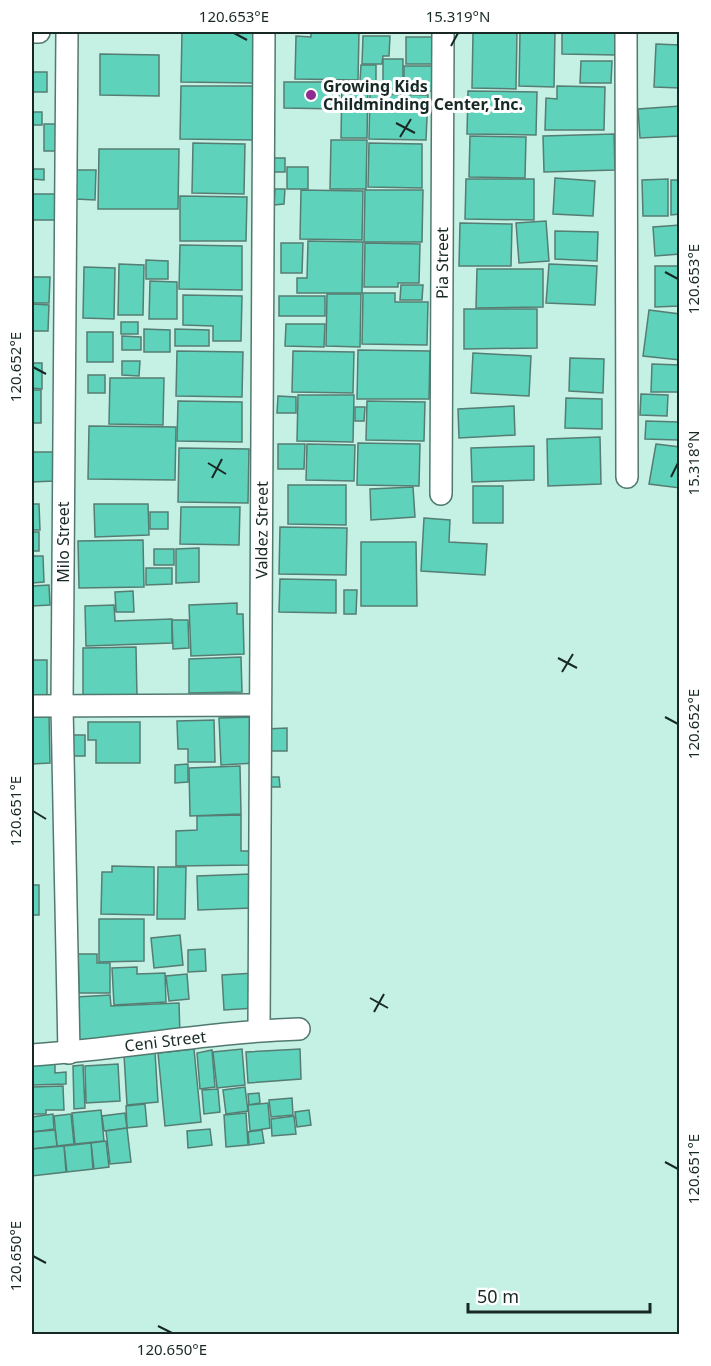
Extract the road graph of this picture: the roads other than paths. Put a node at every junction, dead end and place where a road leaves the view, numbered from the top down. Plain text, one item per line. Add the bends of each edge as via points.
1 (32, 32) edge
2 (39, 32) edge
3 (67, 32) edge
4 (264, 32) edge
5 (443, 32) edge
6 (626, 32) edge
7 (627, 477) dead end
8 (441, 494) dead end
9 (260, 705) junction
10 (32, 706) edge
11 (62, 706) junction
12 (298, 1029) dead end
13 (259, 1030) junction
14 (69, 1053) junction
15 (32, 1055) edge

1 - 2 street
3 - 11 street, Milo Street
4 - 9 street, Valdez Street
5 - 8 street, Pia Street
6 - 7 street
9 - 11 street
9 - 13 street, Valdez Street
10 - 11 street
11 - 14 street, Milo Street
12 - 13 street, Ceni Street
13 - 14 street, Ceni Street
14 - 15 street, Ceni Street

